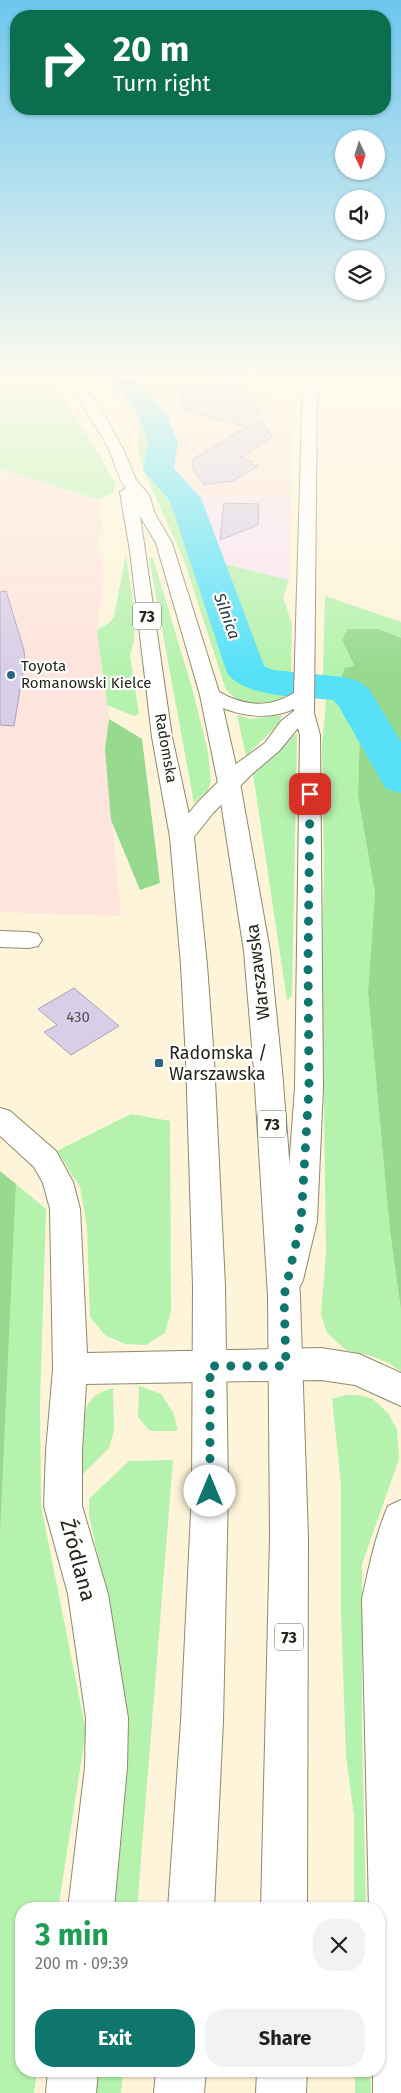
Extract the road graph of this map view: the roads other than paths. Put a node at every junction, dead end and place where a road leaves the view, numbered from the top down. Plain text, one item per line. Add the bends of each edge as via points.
1 (129, 477) edge
2 (308, 477) edge
3 (130, 480) junction
4 (210, 695) junction
5 (304, 704) junction
6 (229, 784) junction
7 (182, 837) junction
8 (0, 939) edge
9 (29, 940) dead end
10 (0, 1119) edge
11 (284, 1296) junction
12 (210, 1366) junction
13 (286, 1366) junction
14 (70, 1369) junction
15 (401, 1390) edge
16 (401, 1518) edge
17 (92, 1902) edge
18 (191, 1902) edge
19 (284, 1902) edge
20 (72, 2077) edge
21 (180, 2077) edge
22 (282, 2077) edge
23 (71, 2093) edge
24 (179, 2093) edge
25 (281, 2093) edge
26 (398, 2093) edge

1 - 3 main road, Radomska / 73
2 - 5 main road
3 - 4 main road, Radomska / 73 via 141,495 147,514 164,543
3 - 7 main road, Radomska / 73 via 128,496 162,737
4 - 5 main road via 247,711
4 - 6 main road, Warszawska / 73
5 - 6 main road via 272,747
5 - 11 main road via 310,735 309,1088 301,1221
6 - 7 main road
6 - 11 main road, Warszawska / 73 via 257,951
7 - 12 main road, 73 via 199,1041
8 - 9 main road
10 - 14 main road, Źródlana via 45,1159 58,1182 65,1209
11 - 13 main road, 73
12 - 13 main road
12 - 14 main road
12 - 18 main road, 73 via 210,1491 203,1701
13 - 15 main road via 321,1364 350,1368
13 - 19 main road, 73 via 289,1584
14 - 17 main road, Źródlana via 63,1506 88,1594 107,1718 106,1767
16 - 26 main road via 390,1551 382,1599
20 - 23 main road
21 - 24 main road
22 - 25 main road

